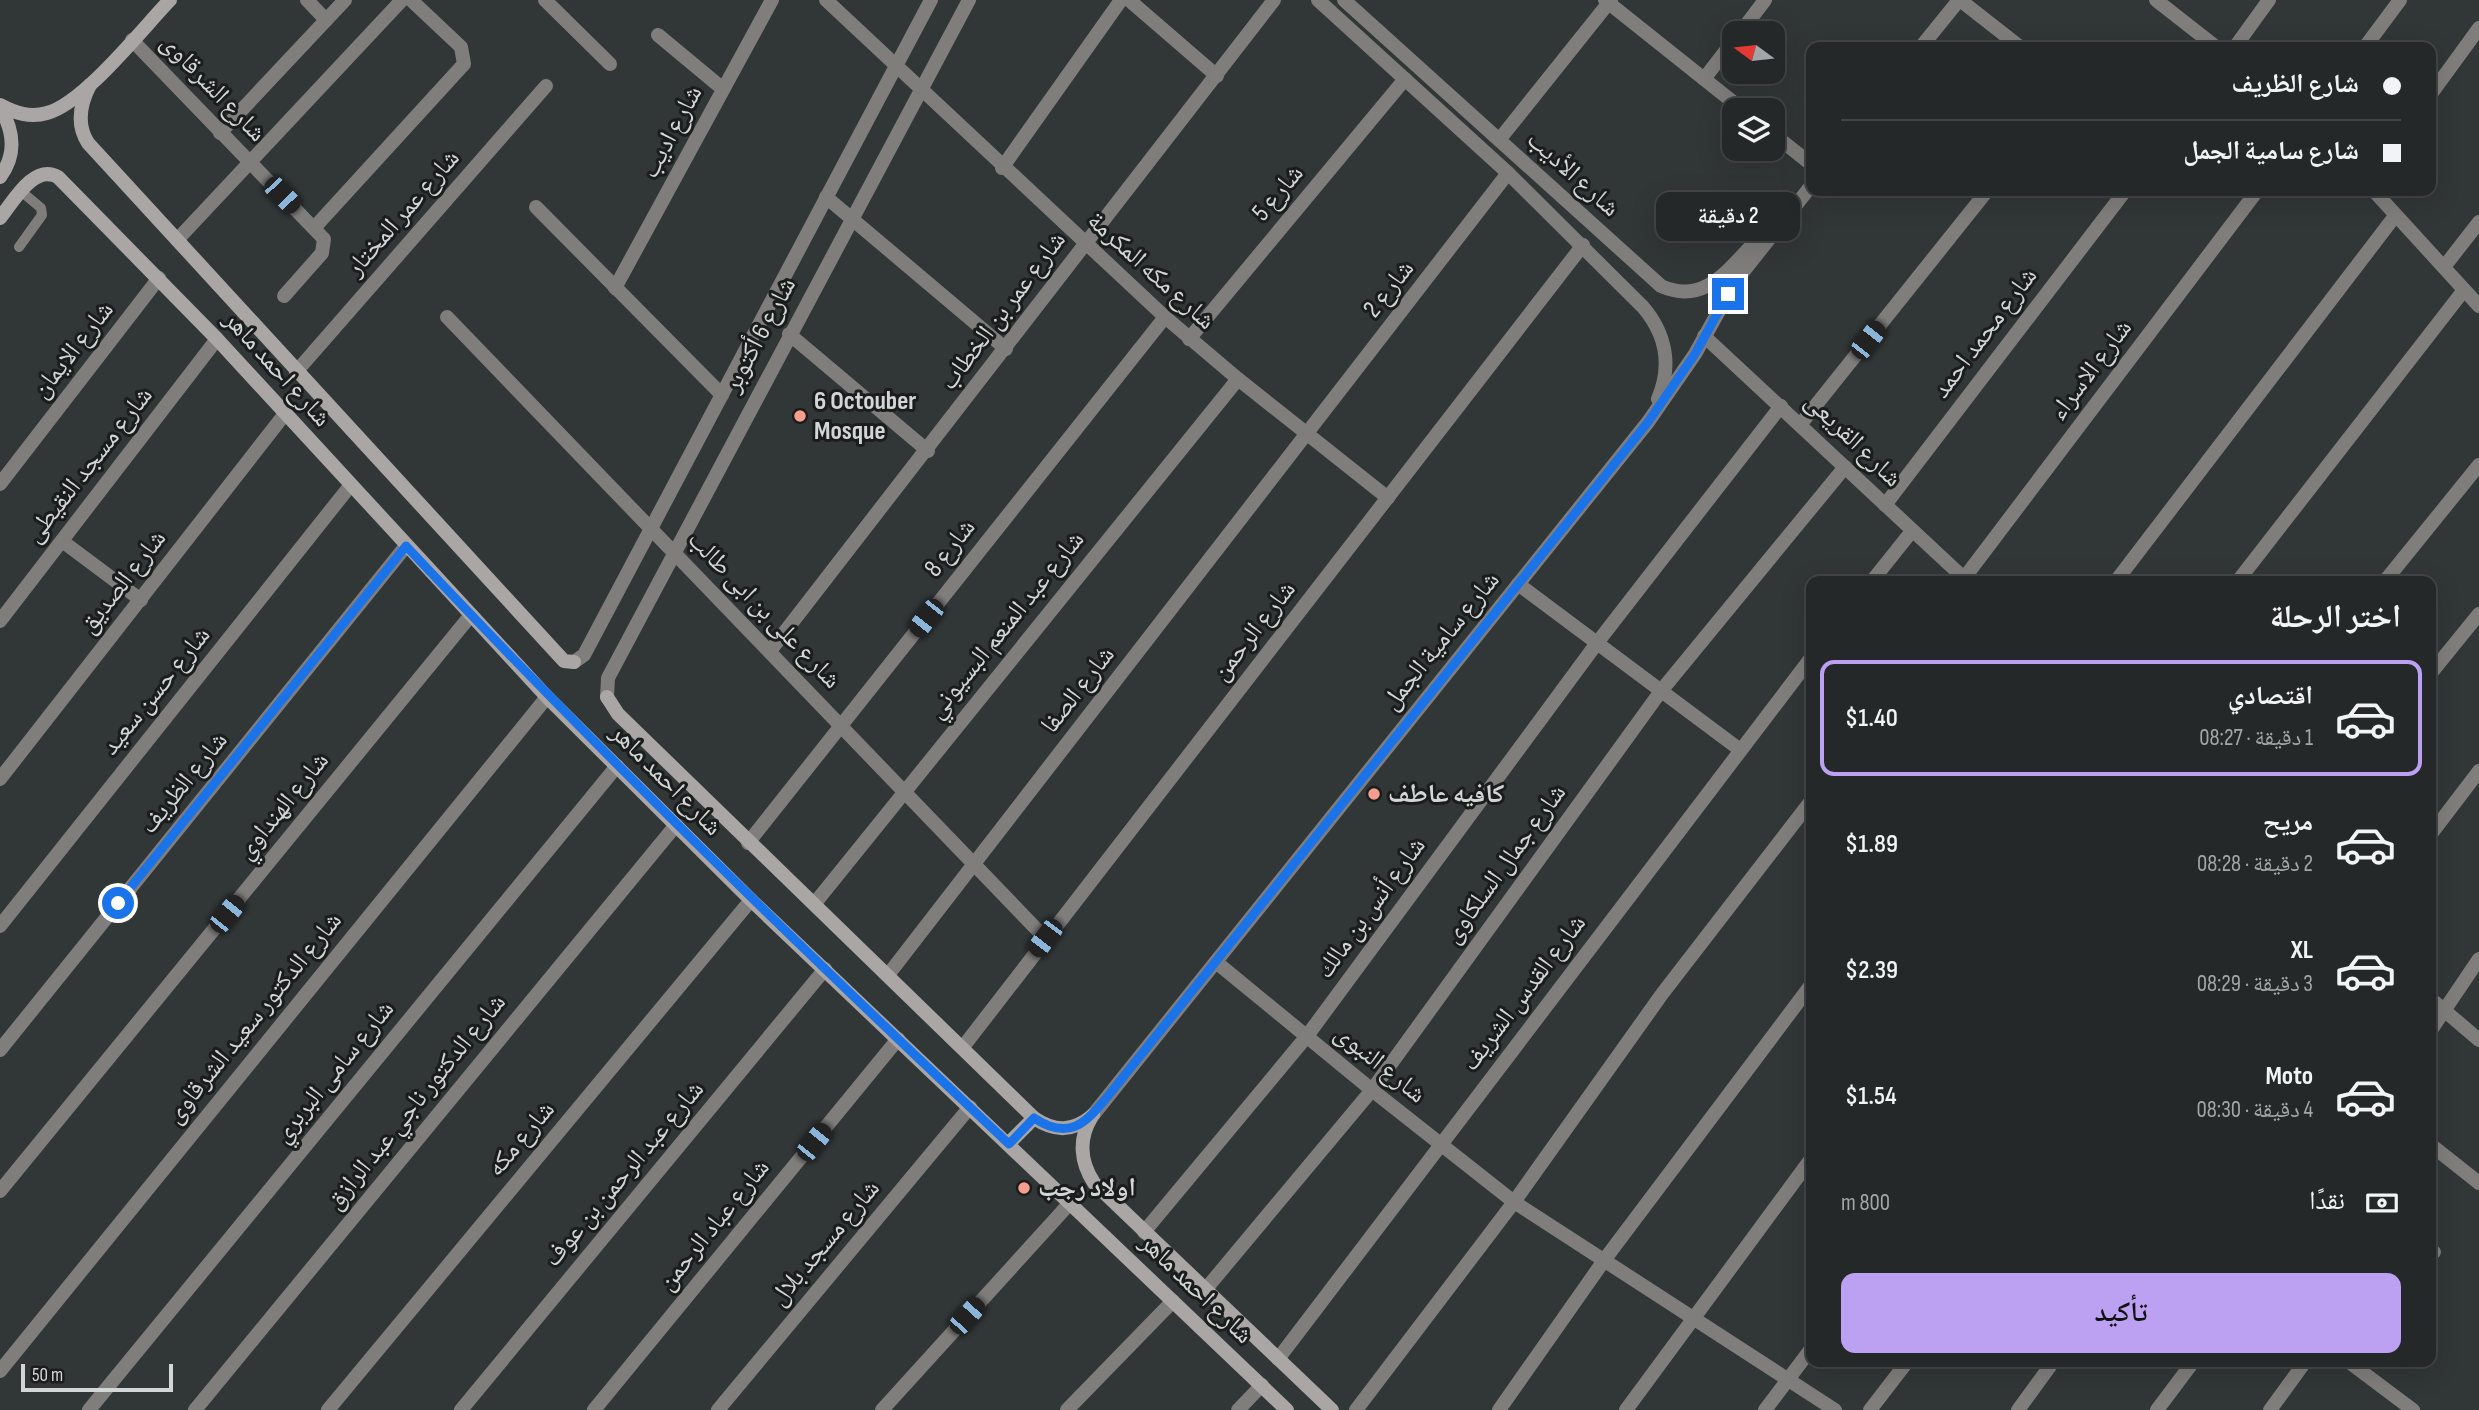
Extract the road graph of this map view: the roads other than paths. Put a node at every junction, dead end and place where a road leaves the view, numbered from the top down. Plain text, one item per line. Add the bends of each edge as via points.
1 (170, 0) edge
2 (307, 0) edge
3 (345, 0) edge
4 (402, 0) edge
5 (411, 0) edge
6 (545, 0) edge
7 (772, 0) edge
8 (826, 0) edge
9 (931, 0) edge
10 (969, 0) edge
11 (1121, 0) edge
12 (1129, 0) edge
13 (1274, 0) edge
14 (1318, 0) edge
15 (1343, 0) edge
16 (1766, 0) edge
17 (1959, 0) edge
18 (2157, 0) edge
19 (2269, 0) edge
20 (2400, 0) edge
21 (1608, 1) edge
22 (326, 20) junction
23 (1749, 21) edge
24 (2479, 28) edge
25 (658, 35) dead end
26 (132, 40) junction
27 (1925, 42) edge
28 (2014, 42) edge
29 (2210, 42) edge
30 (2239, 42) edge
31 (2369, 42) edge
32 (1722, 56) edge
33 (610, 64) dead end
34 (895, 66) junction
35 (1217, 76) junction
36 (1405, 79) junction
37 (1704, 79) junction
38 (90, 85) junction
39 (546, 86) dead end
40 (2436, 87) edge
41 (723, 89) junction
42 (920, 91) junction
43 (1728, 98) edge
44 (0, 106) edge
45 (220, 133) junction
46 (1499, 140) junction
47 (1785, 143) edge
48 (1806, 160) edge
49 (250, 162) junction
50 (1003, 168) junction
51 (1508, 173) junction
52 (0, 177) edge
53 (22, 192) junction
54 (1806, 192) edge
55 (1983, 196) edge
56 (2121, 196) edge
57 (2254, 196) edge
58 (2378, 196) edge
59 (826, 197) junction
60 (536, 207) dead end
61 (2395, 216) junction
62 (0, 218) edge
63 (851, 218) junction
64 (2479, 222) edge
65 (1781, 225) junction
66 (314, 228) junction
67 (177, 240) junction
68 (1583, 245) junction
69 (1085, 246) junction
70 (19, 247) dead end
71 (2444, 268) junction
72 (159, 278) junction
73 (615, 288) junction
74 (2465, 290) junction
75 (284, 296) dead end
76 (2479, 306) edge
77 (447, 317) dead end
78 (1165, 317) junction
79 (789, 334) junction
80 (1704, 336) junction
81 (217, 339) junction
82 (1189, 339) junction
83 (1006, 349) junction
84 (296, 372) junction
85 (1238, 379) junction
86 (722, 395) junction
87 (1782, 406) junction
88 (284, 415) junction
89 (1648, 422) junction
90 (1800, 425) junction
91 (1308, 434) junction
92 (928, 451) junction
93 (2479, 465) edge
94 (1845, 467) junction
95 (0, 484) edge
96 (351, 486) junction
97 (1388, 498) junction
98 (1885, 505) junction
99 (651, 528) junction
100 (1912, 531) junction
101 (62, 541) junction
102 (406, 546) junction
103 (673, 552) junction
104 (1876, 576) edge
105 (1960, 576) edge
106 (1967, 576) edge
107 (2120, 576) edge
108 (2242, 576) edge
109 (2389, 576) edge
110 (1518, 584) junction
111 (141, 600) junction
112 (2479, 614) edge
113 (471, 615) junction
114 (0, 621) edge
115 (1597, 643) junction
116 (770, 651) junction
117 (574, 662) joint
118 (1806, 664) edge
119 (2436, 667) edge
120 (1661, 691) junction
121 (547, 697) junction
122 (607, 697) joint
123 (841, 725) junction
124 (1740, 749) junction
125 (617, 766) junction
126 (2479, 771) edge
127 (0, 779) edge
128 (904, 791) junction
129 (1806, 809) edge
130 (676, 825) junction
131 (2436, 827) edge
132 (748, 842) junction
133 (974, 864) junction
134 (751, 900) junction
135 (815, 903) junction
136 (0, 926) edge
137 (1045, 938) junction
138 (2479, 959) edge
139 (1216, 962) junction
140 (825, 969) junction
141 (888, 975) junction
142 (1806, 992) edge
143 (2436, 1003) edge
144 (2444, 1010) junction
145 (2436, 1022) edge
146 (1307, 1036) junction
147 (898, 1040) junction
148 (2479, 1040) edge
149 (963, 1046) junction
150 (0, 1050) edge
151 (1372, 1090) junction
152 (970, 1107) junction
153 (1093, 1115) junction
154 (1034, 1118) junction
155 (1009, 1144) junction
156 (1441, 1144) junction
157 (2436, 1149) edge
158 (1806, 1165) edge
159 (2479, 1183) edge
160 (0, 1191) edge
161 (1514, 1202) junction
162 (1070, 1203) junction
163 (1144, 1232) junction
164 (1605, 1259) junction
165 (1205, 1290) junction
166 (1173, 1301) junction
167 (1694, 1320) junction
168 (1806, 1356) edge
169 (1278, 1359) junction
170 (1903, 1367) edge
171 (2049, 1367) edge
172 (2189, 1367) edge
173 (2301, 1367) edge
174 (2356, 1367) edge
175 (0, 1371) edge
176 (1788, 1380) junction
177 (1262, 1385) junction
178 (89, 1410) edge
179 (195, 1410) edge
180 (328, 1410) edge
181 (461, 1410) edge
182 (594, 1410) edge
183 (718, 1410) edge
184 (881, 1410) edge
185 (1068, 1410) edge
186 (1238, 1410) edge
187 (1287, 1410) edge
188 (1332, 1410) edge
189 (1356, 1410) edge
190 (1499, 1410) edge
191 (1626, 1410) edge
192 (1765, 1410) edge
193 (1835, 1410) edge
194 (1870, 1410) edge
195 (2018, 1410) edge
196 (2157, 1410) edge
197 (2270, 1410) edge
198 (2413, 1410) edge

1 - 26 main road
2 - 22 street
3 - 22 street
4 - 49 street
5 - 66 street via 461,47 464,64
6 - 33 street
7 - 41 street, شارع اديب
8 - 34 street, شارع مكه المكرمة
9 - 34 street, شارع 6 أكتوبر
10 - 42 street, شارع 6 أكتوبر
11 - 50 street
12 - 35 street
13 - 35 street, شارع عمر بن الخطاب
14 - 36 street, شارع الأديب
15 - 46 street, شارع الأديب
16 - 23 street
17 - 27 street
17 - 28 street
18 - 29 street
19 - 30 street
20 - 31 street
21 - 37 street
21 - 46 street
22 - 45 street
24 - 40 street
25 - 41 street
26 - 38 main road
26 - 45 street, شارع الشرقاوى
32 - 37 street
34 - 42 street, شارع مكه المكرمة
34 - 59 street, شارع 6 أكتوبر
35 - 69 street, شارع عمر بن الخطاب
36 - 51 street, شارع الأديب
36 - 82 street, شارع 5
37 - 43 street
38 - 44 main road via 55,110 26,115
38 - 67 main road, شارع احمد ماهر via 81,110 84,138
39 - 84 street, شارع عمر المختار
41 - 73 street, شارع اديب
42 - 50 street, شارع مكه المكرمة
42 - 63 street, شارع 6 أكتوبر
44 - 52 main road via 12,135 10,159
45 - 49 street, شارع الشرقاوى
46 - 65 street, شارع الأديب via 1661,286 1671,290 1692,292 1713,285 1760,238
47 - 48 street
49 - 66 street, شارع الشرقاوى
49 - 67 street
50 - 69 street, شارع مكه المكرمة
51 - 68 street, شارع الأديب
51 - 91 street, شارع 2
53 - 62 main road
53 - 70 lane via 41,208 42,215
53 - 72 main road, شارع احمد ماهر via 46,173 58,177
54 - 65 street, شارع سامية الجمل
55 - 90 street
56 - 98 street, شارع محمد احمد
57 - 106 street, شارع الاسراء
58 - 61 street
59 - 63 street
59 - 86 street, شارع 6 أكتوبر
60 - 73 street
61 - 71 street
61 - 107 street
63 - 79 street, شارع 6 أكتوبر
63 - 83 street
64 - 71 street
65 - 80 street, شارع سامية الجمل via 1735,282
66 - 75 street via 324,239 324,250
67 - 84 main road, شارع احمد ماهر
68 - 89 street, شارع الأديب via 1660,331 1666,370
68 - 97 street, شارع الرحمن
69 - 78 street, شارع مكه المكرمة
69 - 83 street, شارع عمر بن الخطاب
71 - 74 street
72 - 81 main road, شارع احمد ماهر
72 - 95 street, شارع الايمان
73 - 86 street
74 - 76 street
74 - 108 street
77 - 99 street, شارع على بن ابى طالب
78 - 82 street, شارع مكه المكرمة
78 - 123 street, شارع 8
79 - 92 street
79 - 103 street, شارع 6 أكتوبر
80 - 87 street, شارع القريعى
80 - 89 street, شارع سامية الجمل
81 - 88 main road, شارع احمد ماهر
81 - 101 street, شارع مسجد النقيطى
82 - 85 street, شارع مكه المكرمة
83 - 92 street, شارع عمر بن الخطاب
84 - 117 main road, شارع احمد ماهر via 564,661
85 - 91 street, شارع مكه المكرمة
85 - 128 street, شارع عبد المنعم البسيوني
86 - 99 street, شارع 6 أكتوبر
87 - 90 street, شارع القريعى
87 - 115 street, شارع أنس بن مالك
88 - 96 main road, شارع احمد ماهر
88 - 111 street, شارع الصديق
89 - 110 street, شارع سامية الجمل
90 - 94 street, شارع القريعى
91 - 97 street, شارع مكه المكرمة
91 - 133 street, شارع الصفا
92 - 116 street, شارع عمر بن الخطاب
93 - 109 street
94 - 98 street, شارع القريعى
94 - 120 street, شارع جمال السلكاوى
96 - 102 main road, شارع احمد ماهر
96 - 136 street, شارع حسن سعيد
97 - 137 street, شارع الرحمن
98 - 100 street, شارع القريعى
99 - 103 street, شارع على بن ابى طالب
99 - 117 street, شارع 6 أكتوبر via 584,655
100 - 104 street
100 - 105 street, شارع القريعى
101 - 111 street
101 - 114 street, شارع مسجد النقيطى
102 - 113 main road, شارع احمد ماهر
102 - 150 street, شارع الظريف
103 - 116 street, شارع على بن ابى طالب
103 - 122 street, شارع 6 أكتوبر via 608,678
110 - 115 street
110 - 139 street, شارع سامية الجمل
111 - 127 street, شارع الصديق
112 - 119 street
113 - 121 main road, شارع احمد ماهر
113 - 160 street, شارع الهنداوي
115 - 120 street
115 - 146 street, شارع أنس بن مالك
116 - 123 street, شارع على بن ابى طالب
118 - 124 street, شارع القدس الشريف
120 - 124 street
120 - 151 street, شارع جمال السلكاوى
121 - 125 main road, شارع احمد ماهر
121 - 175 street, شارع الدكتور سعيد الشرقاوى
122 - 132 main road, شارع احمد ماهر via 618,714
123 - 128 street, شارع على بن ابى طالب
123 - 132 street, شارع 8
124 - 156 street, شارع القدس الشريف
125 - 130 main road, شارع احمد ماهر
125 - 178 street, شارع سامى البربري
126 - 131 street
128 - 133 street, شارع على بن ابى طالب
128 - 135 street, شارع عبد المنعم البسيوني
129 - 161 street via 1662,994
130 - 134 main road, شارع احمد ماهر
130 - 179 street, شارع الدكتور ناجي عبد الرازق
132 - 135 main road, شارع احمد ماهر
133 - 137 street, شارع على بن ابى طالب
133 - 141 street, شارع الصفا
134 - 140 main road, شارع احمد ماهر
134 - 180 street, شارع مكه
135 - 141 main road, شارع احمد ماهر
137 - 149 street, شارع الرحمن
138 - 144 street
139 - 146 street, شارع النبوى
139 - 153 street, شارع سامية الجمل
140 - 147 main road, شارع احمد ماهر
140 - 181 street, شارع عبد الرحمن بن عوف
141 - 149 main road, شارع احمد ماهر
142 - 164 street
143 - 144 street
144 - 145 street
144 - 148 street
146 - 151 street, شارع النبوى
146 - 163 street, شارع أنس بن مالك
147 - 152 main road, شارع احمد ماهر
147 - 182 street, شارع عباد الرحمن
149 - 154 main road, شارع احمد ماهر
151 - 156 street, شارع النبوى
151 - 165 street, شارع جمال السلكاوى
152 - 155 main road, شارع احمد ماهر
152 - 183 street, شارع مسجد بلال
153 - 154 main road, شارع احمد ماهر via 1064,1129
153 - 163 main road, شارع احمد ماهر via 1083,1143 1088,1174
154 - 155 main road
155 - 162 main road, شارع احمد ماهر
156 - 161 street, شارع النبوى
156 - 169 street, شارع القدس الشريف
157 - 159 street
158 - 167 street
161 - 164 street, شارع النبوى
161 - 189 street
162 - 166 main road, شارع احمد ماهر
162 - 184 street
163 - 165 main road, شارع احمد ماهر
164 - 167 street, شارع النبوى
164 - 190 street
165 - 169 main road, شارع احمد ماهر
166 - 177 main road, شارع احمد ماهر
166 - 185 street
167 - 176 street, شارع النبوى
167 - 191 street
168 - 176 street
169 - 188 main road, شارع احمد ماهر
170 - 194 street
171 - 195 street
172 - 196 street
173 - 197 street
174 - 198 street
176 - 192 street
176 - 193 street, شارع النبوى
177 - 186 street
177 - 187 main road, شارع احمد ماهر

